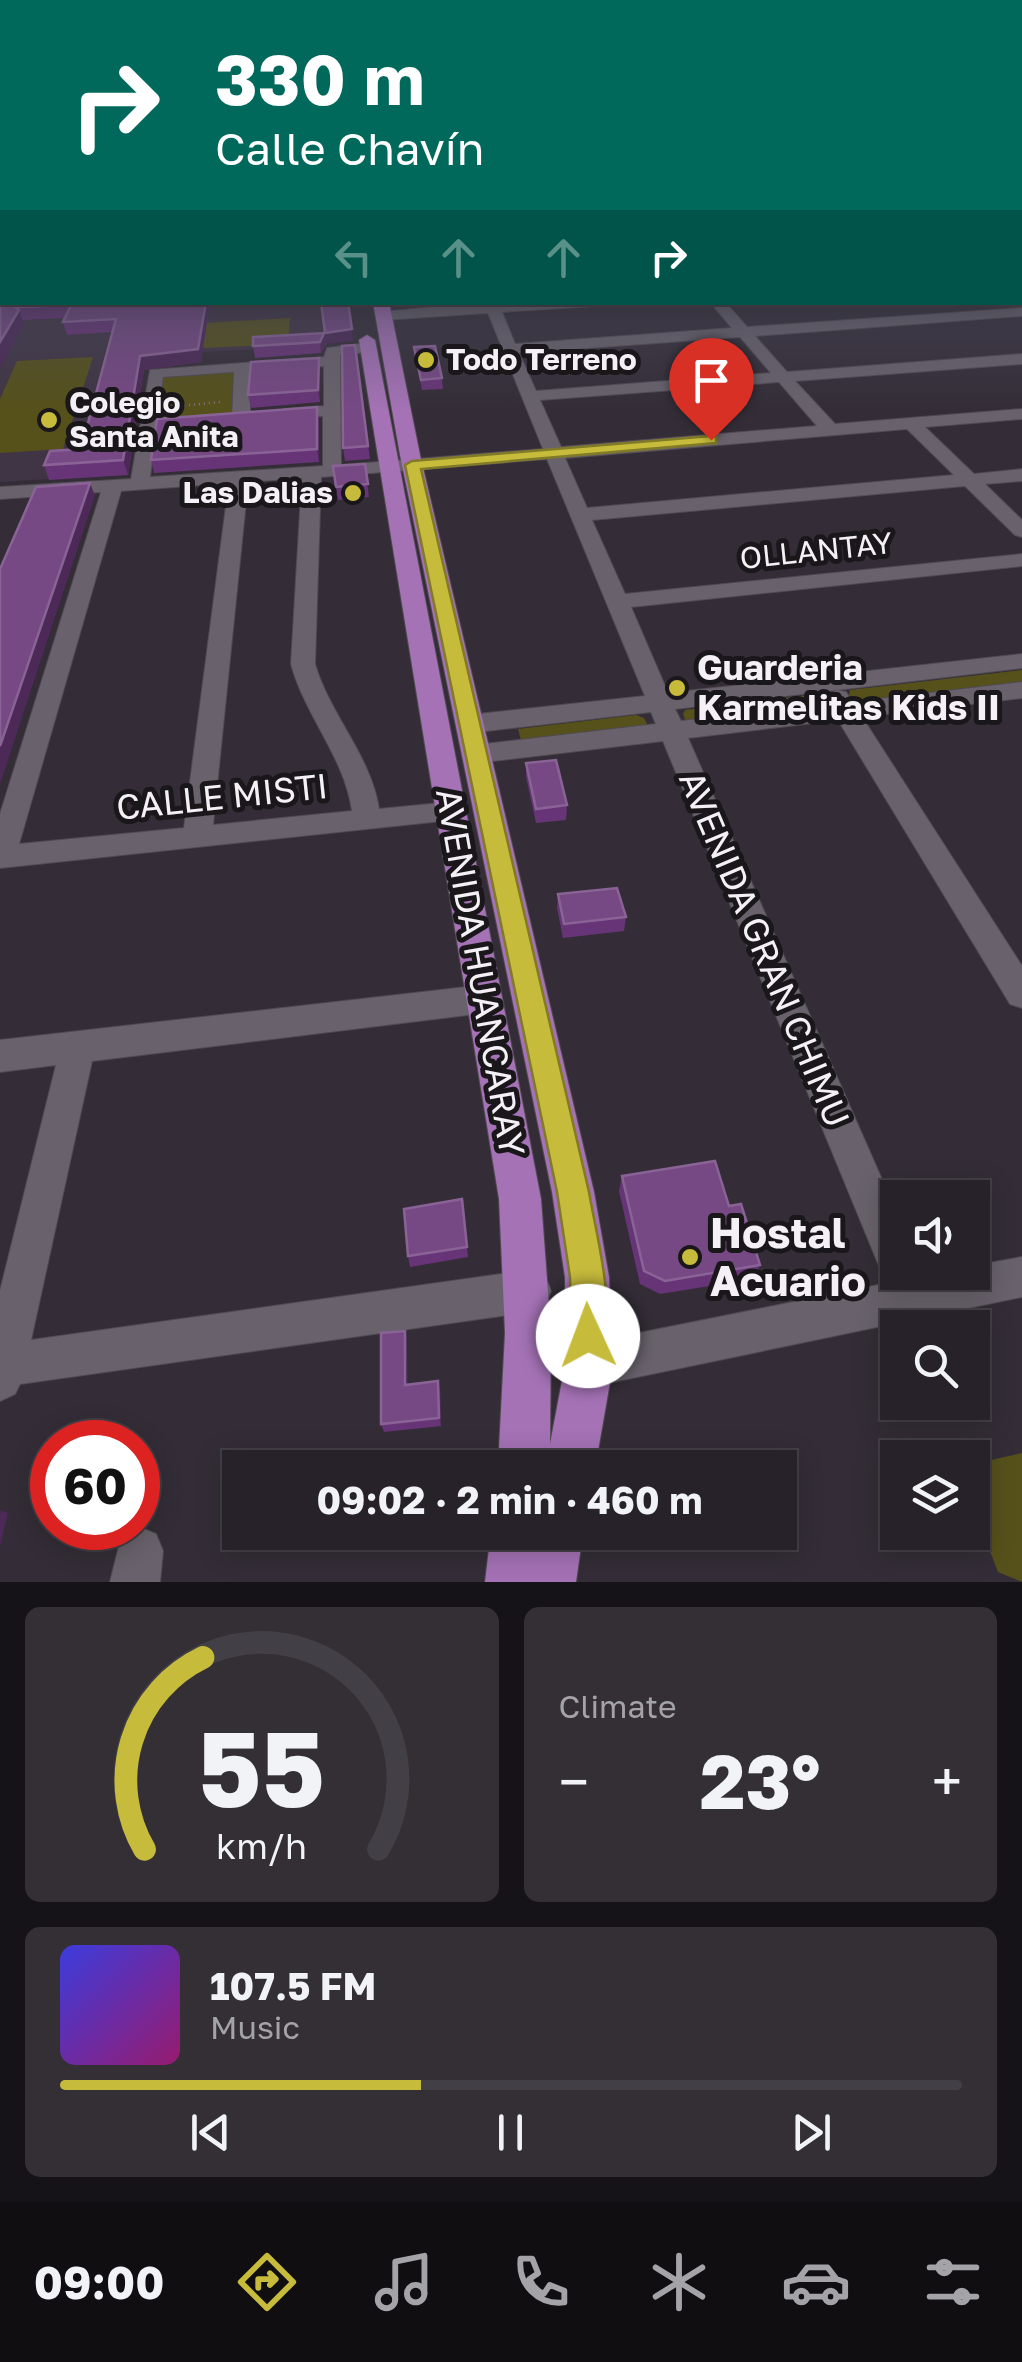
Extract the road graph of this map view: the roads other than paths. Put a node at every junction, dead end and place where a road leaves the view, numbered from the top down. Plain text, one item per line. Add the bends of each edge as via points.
1 (518, 305) edge
2 (720, 305) edge
3 (970, 305) edge
4 (492, 306) edge
5 (375, 307) edge
6 (1022, 312) edge
7 (982, 315) junction
8 (742, 332) junction
9 (369, 348) junction
10 (510, 348) junction
11 (1022, 359) edge
12 (331, 361) junction
13 (242, 369) junction
14 (782, 377) junction
15 (530, 396) junction
16 (332, 410) junction
17 (1022, 414) edge
18 (911, 423) junction
19 (830, 430) junction
20 (554, 454) junction
21 (400, 466) junction
22 (322, 471) junction
23 (1022, 475) edge
24 (240, 477) junction
25 (969, 480) junction
26 (140, 484) junction
27 (113, 485) junction
28 (0, 493) edge
29 (580, 515) junction
30 (1022, 531) edge
31 (1022, 560) edge
32 (617, 602) junction
33 (1022, 661) edge
34 (828, 683) junction
35 (1018, 696) edge
36 (659, 702) junction
37 (845, 711) junction
38 (672, 731) junction
39 (472, 739) junction
40 (451, 812) junction
41 (367, 820) junction
42 (197, 837) junction
43 (1, 857) edge
44 (1022, 994) edge
45 (484, 999) junction
46 (78, 1046) junction
47 (0, 1056) edge
48 (880, 1222) edge
49 (1022, 1277) edge
50 (990, 1278) edge
51 (880, 1286) edge
52 (530, 1292) junction
53 (590, 1365) junction
54 (2, 1372) edge
55 (524, 1450) edge
56 (573, 1450) edge
57 (515, 1550) edge
58 (554, 1550) edge
59 (512, 1582) edge
60 (549, 1582) edge

1 - 4 street
2 - 8 street
3 - 7 street
4 - 5 street
4 - 10 street, AVENIDA GRAN CHIMU
5 - 9 main road, AVENIDA HUANCARAY
5 - 21 main road, AVENIDA HUANCARAY
6 - 7 street
7 - 8 street
8 - 10 street
8 - 14 street
9 - 12 street via 332,351
9 - 21 main road, AVENIDA HUANCARAY
10 - 15 street, AVENIDA GRAN CHIMU
11 - 14 street
12 - 13 street
12 - 16 street
13 - 16 street via 232,412
13 - 26 street via 156,373 156,418
14 - 15 street
14 - 19 street
15 - 20 street, AVENIDA GRAN CHIMU
16 - 22 street
17 - 18 street
18 - 19 street
18 - 25 street
19 - 20 street
20 - 21 street
20 - 29 street, AVENIDA GRAN CHIMU
21 - 22 street
21 - 39 main road, AVENIDA HUANCARAY
21 - 40 main road, AVENIDA HUANCARAY
22 - 24 street
22 - 41 street via 303,664 362,786
23 - 25 street
24 - 26 street
24 - 42 street
25 - 29 street
25 - 30 street
26 - 27 street
27 - 28 street
27 - 43 street
29 - 32 street, AVENIDA GRAN CHIMU
31 - 32 street, OLLANTAY
32 - 36 street, AVENIDA GRAN CHIMU
33 - 34 street
34 - 36 street
34 - 37 street
35 - 37 street
36 - 38 street, AVENIDA GRAN CHIMU
36 - 39 street
37 - 38 street
37 - 44 street
38 - 39 street
38 - 48 street, AVENIDA GRAN CHIMU
39 - 53 main road, AVENIDA HUANCARAY via 573,1192 587,1277
40 - 41 street, CALLE MISTI
40 - 45 main road, AVENIDA HUANCARAY
41 - 42 street, CALLE MISTI
42 - 43 street, CALLE MISTI
45 - 46 street
45 - 52 main road, AVENIDA HUANCARAY
46 - 47 street
46 - 54 street
49 - 50 street
51 - 53 street
52 - 54 street
52 - 55 main road, AVENIDA HUANCARAY
53 - 56 main road, AVENIDA HUANCARAY
57 - 59 main road
58 - 60 main road

